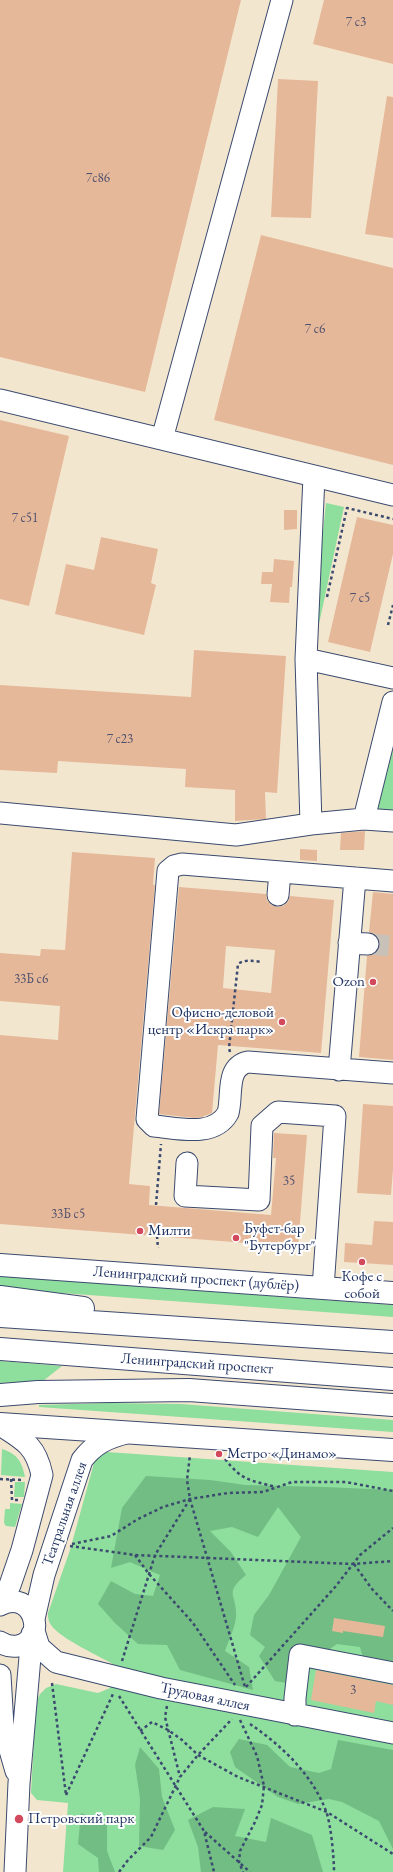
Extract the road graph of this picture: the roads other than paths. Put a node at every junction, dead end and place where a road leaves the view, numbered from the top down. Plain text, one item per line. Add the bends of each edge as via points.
1 (282, 0) edge
2 (0, 400) edge
3 (162, 439) junction
4 (314, 476) junction
5 (393, 495) edge
6 (306, 659) junction
7 (393, 678) edge
8 (393, 702) edge
9 (390, 729) edge
10 (0, 813) edge
11 (364, 819) junction
12 (393, 821) edge
13 (310, 824) junction
14 (280, 872) junction
15 (355, 878) junction
16 (393, 881) edge
17 (278, 895) dead end
18 (339, 1070) junction
19 (393, 1073) edge
20 (187, 1163) dead end
21 (0, 1265) edge
22 (324, 1288) junction
23 (393, 1293) edge
24 (0, 1298) edge
25 (0, 1316) edge
26 (190, 1329) junction
27 (393, 1342) edge
28 (0, 1349) edge
29 (393, 1379) edge
30 (0, 1396) edge
31 (393, 1405) edge
32 (0, 1424) edge
33 (127, 1432) junction
34 (393, 1450) edge
35 (0, 1605) edge
36 (34, 1628) junction
37 (0, 1642) edge
38 (393, 1673) edge
39 (0, 1674) edge
40 (295, 1715) junction
41 (2, 1733) edge
42 (393, 1733) edge
43 (19, 1783) junction
44 (15, 1872) edge

1 - 3 street
2 - 3 street
3 - 4 street
4 - 5 street
4 - 6 street
6 - 7 street
6 - 13 street
8 - 9 street
9 - 11 street
10 - 13 street via 236,835
11 - 12 street
11 - 13 street
14 - 15 street
14 - 17 street
14 - 18 street via 182,864 168,871 147,1116 151,1125 162,1127 202,1130 221,1124 228,1113 233,1073 238,1066 248,1062 306,1060
15 - 16 street
15 - 18 street via 359,944
18 - 19 street
20 - 22 street via 185,1196 259,1200 262,1126 278,1112 335,1116
21 - 22 main road, Ленинградский проспект (дублёр)
22 - 23 main road, Ленинградский проспект (дублёр)
24 - 26 main road via 82,1307
25 - 26 main road
26 - 27 main road
28 - 29 main road, Ленинградский проспект
30 - 31 main road via 38,1392 189,1390
32 - 33 main road
32 - 35 street, Театральная аллея via 27,1442 37,1457 42,1475 10,1586
33 - 34 main road
33 - 36 street, Театральная аллея via 102,1441 82,1460 44,1575
35 - 36 street, Трудовая аллея via 13,1602 22,1604 30,1610
36 - 37 street via 25,1643 7,1646
36 - 40 street, Трудовая аллея via 39,1647 56,1662 161,1688
36 - 43 street, Театральная аллея
38 - 40 street via 300,1655
39 - 41 street
40 - 42 street, Трудовая аллея
41 - 43 street
43 - 44 street, Театральная аллея

